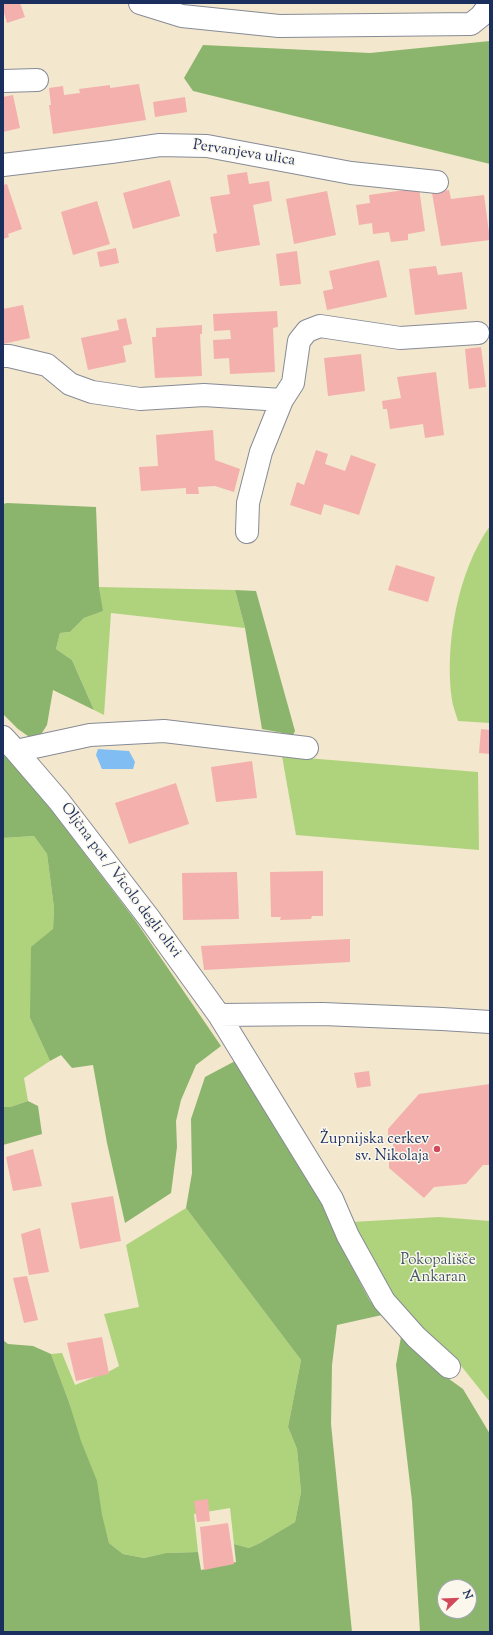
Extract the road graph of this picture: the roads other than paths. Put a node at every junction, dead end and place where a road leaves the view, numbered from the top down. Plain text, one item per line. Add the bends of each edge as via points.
1 (140, 3) edge
2 (490, 4) edge
3 (37, 80) dead end
4 (3, 81) edge
5 (3, 165) edge
6 (438, 182) dead end
7 (478, 332) dead end
8 (3, 356) edge
9 (282, 400) junction
10 (247, 532) dead end
11 (10, 744) edge
12 (307, 748) dead end
13 (219, 1015) junction
14 (490, 1022) edge
15 (449, 1367) dead end

1 - 2 street via 182,16 279,26 471,24
3 - 4 street
5 - 6 street, Pervanjeva ulica via 160,145 207,146 350,173
7 - 9 street via 400,338 320,326 307,331 299,341 293,383
8 - 9 street via 47,365 70,384 92,392 140,399 204,395
9 - 10 street via 261,452 248,502
11 - 12 street, Oljčna pot / Vicolo degli olivi via 90,735 164,731
11 - 13 street, Oljčna pot / Vicolo degli olivi via 59,801 149,918
13 - 14 street via 323,1014
13 - 15 street, Oljčna pot / Vicolo degli olivi via 332,1199 348,1236 384,1301 416,1337

